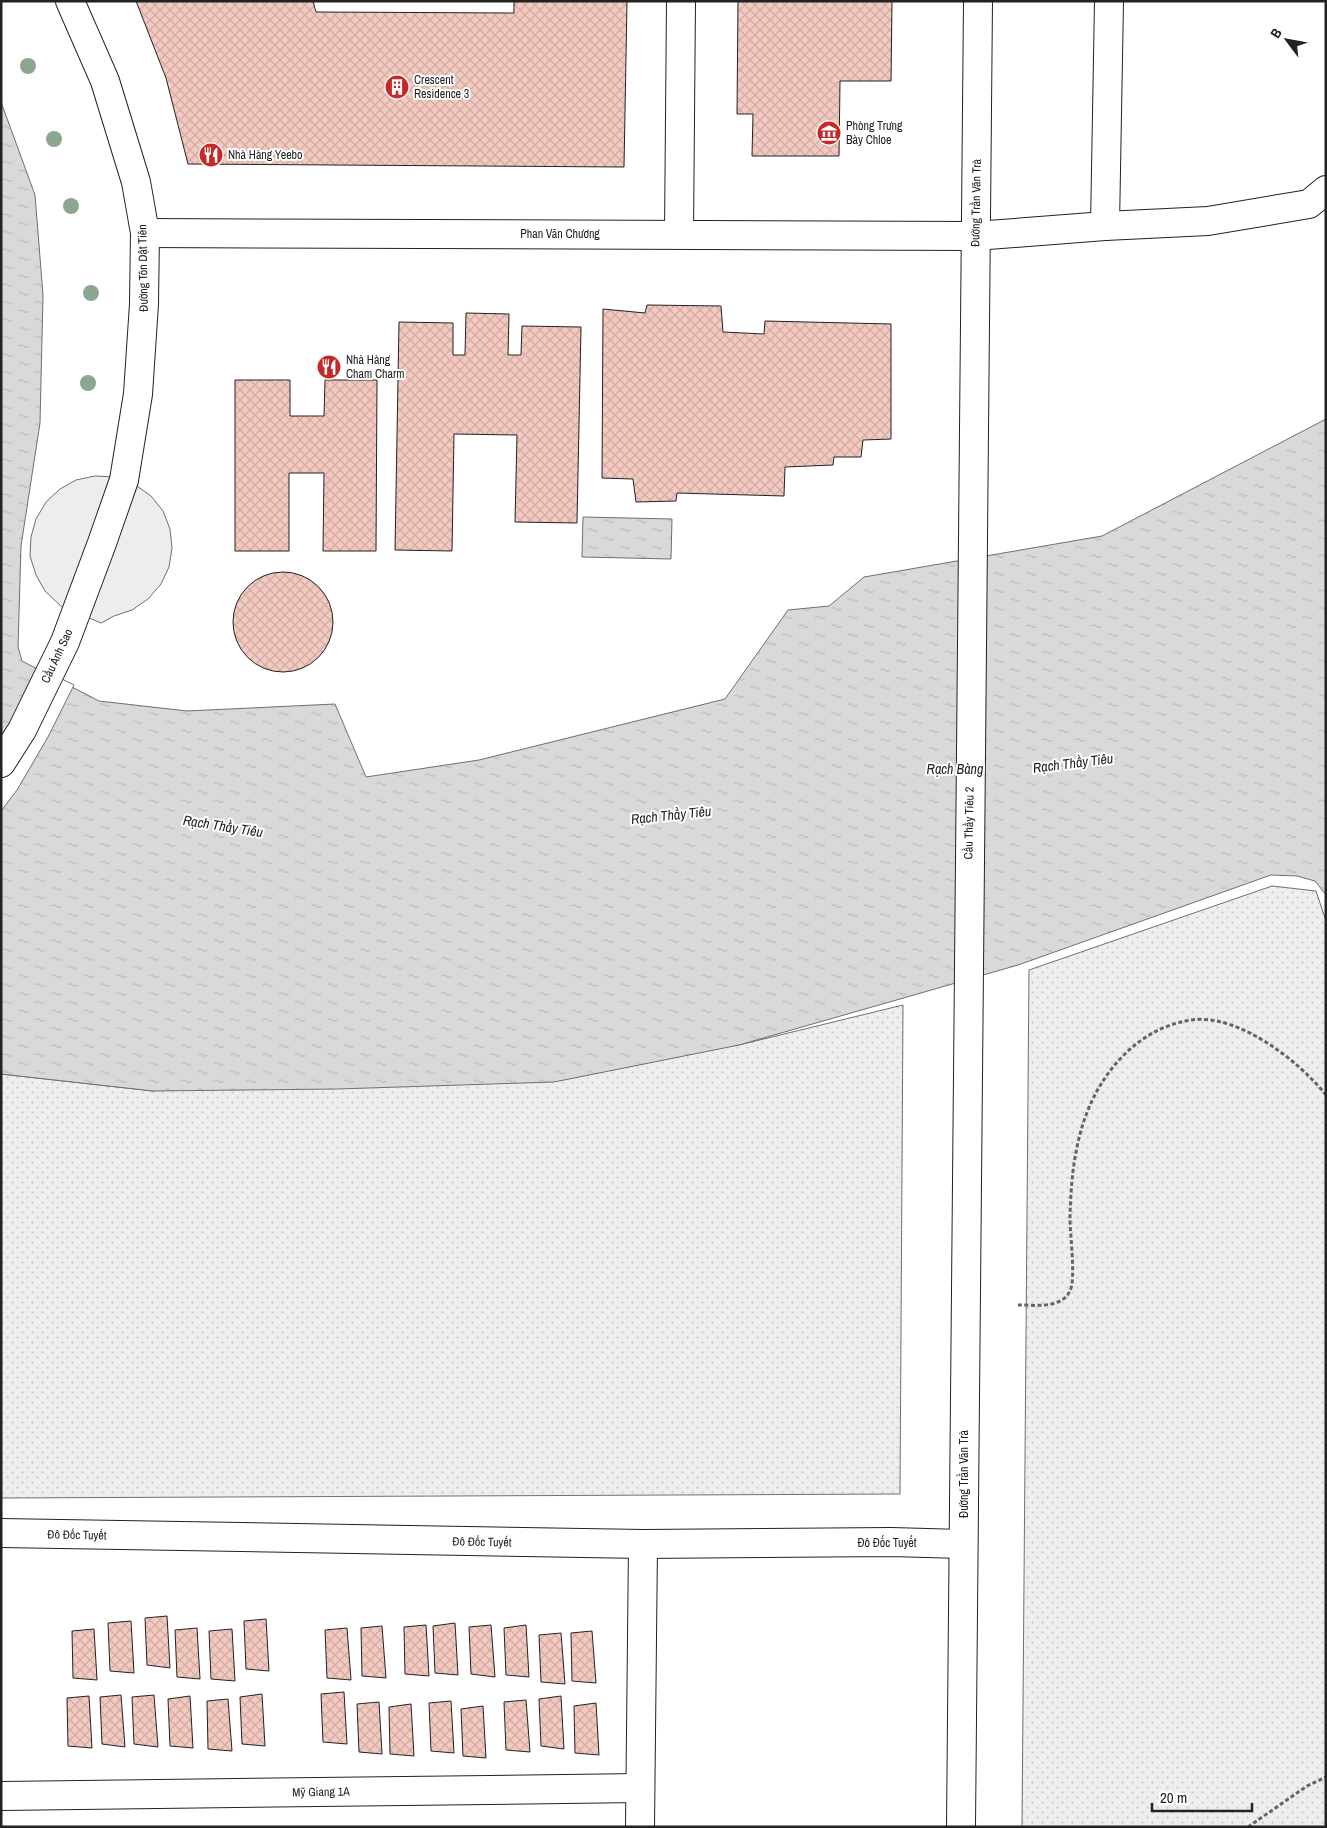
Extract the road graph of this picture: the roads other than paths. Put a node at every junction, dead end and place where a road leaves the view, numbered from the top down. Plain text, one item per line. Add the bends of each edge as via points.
1 (70, 1) edge
2 (681, 1) edge
3 (978, 1) edge
4 (1110, 1) edge
5 (1326, 190) edge
6 (1105, 226) junction
7 (145, 233) junction
8 (679, 234) junction
9 (975, 236) junction
10 (973, 406) joint
11 (102, 543) joint
12 (1, 763) edge
13 (966, 1121) joint
14 (1, 1533) edge
15 (643, 1544) junction
16 (963, 1544) junction
17 (640, 1788) junction
18 (1, 1796) edge
19 (640, 1827) edge
20 (961, 1827) edge

1 - 7 street, Đường Tôn Dật Tiên via 105,81 136,182
2 - 8 street
3 - 9 street, Đường Trần Văn Trà
4 - 6 street
5 - 6 street, Phan Văn Chương via 1309,204 1208,221
6 - 9 street, Phan Văn Chương
7 - 8 street, Phan Văn Chương
7 - 11 street, Đường Tôn Dật Tiên via 138,394 124,480
8 - 9 street, Phan Văn Chương
9 - 10 street, Đường Trần Văn Trà
10 - 13 street, Cầu Thầy Tiêu 2
11 - 12 street, Cầu Ánh Sao via 65,642 22,730
13 - 16 street, Đường Trần Văn Trà
14 - 15 street, Đô Đốc Tuyết
15 - 16 street, Đô Đốc Tuyết
15 - 17 street
16 - 20 street, Đường Trần Văn Trà
17 - 18 street, Mỹ Giang 1A
17 - 19 street

